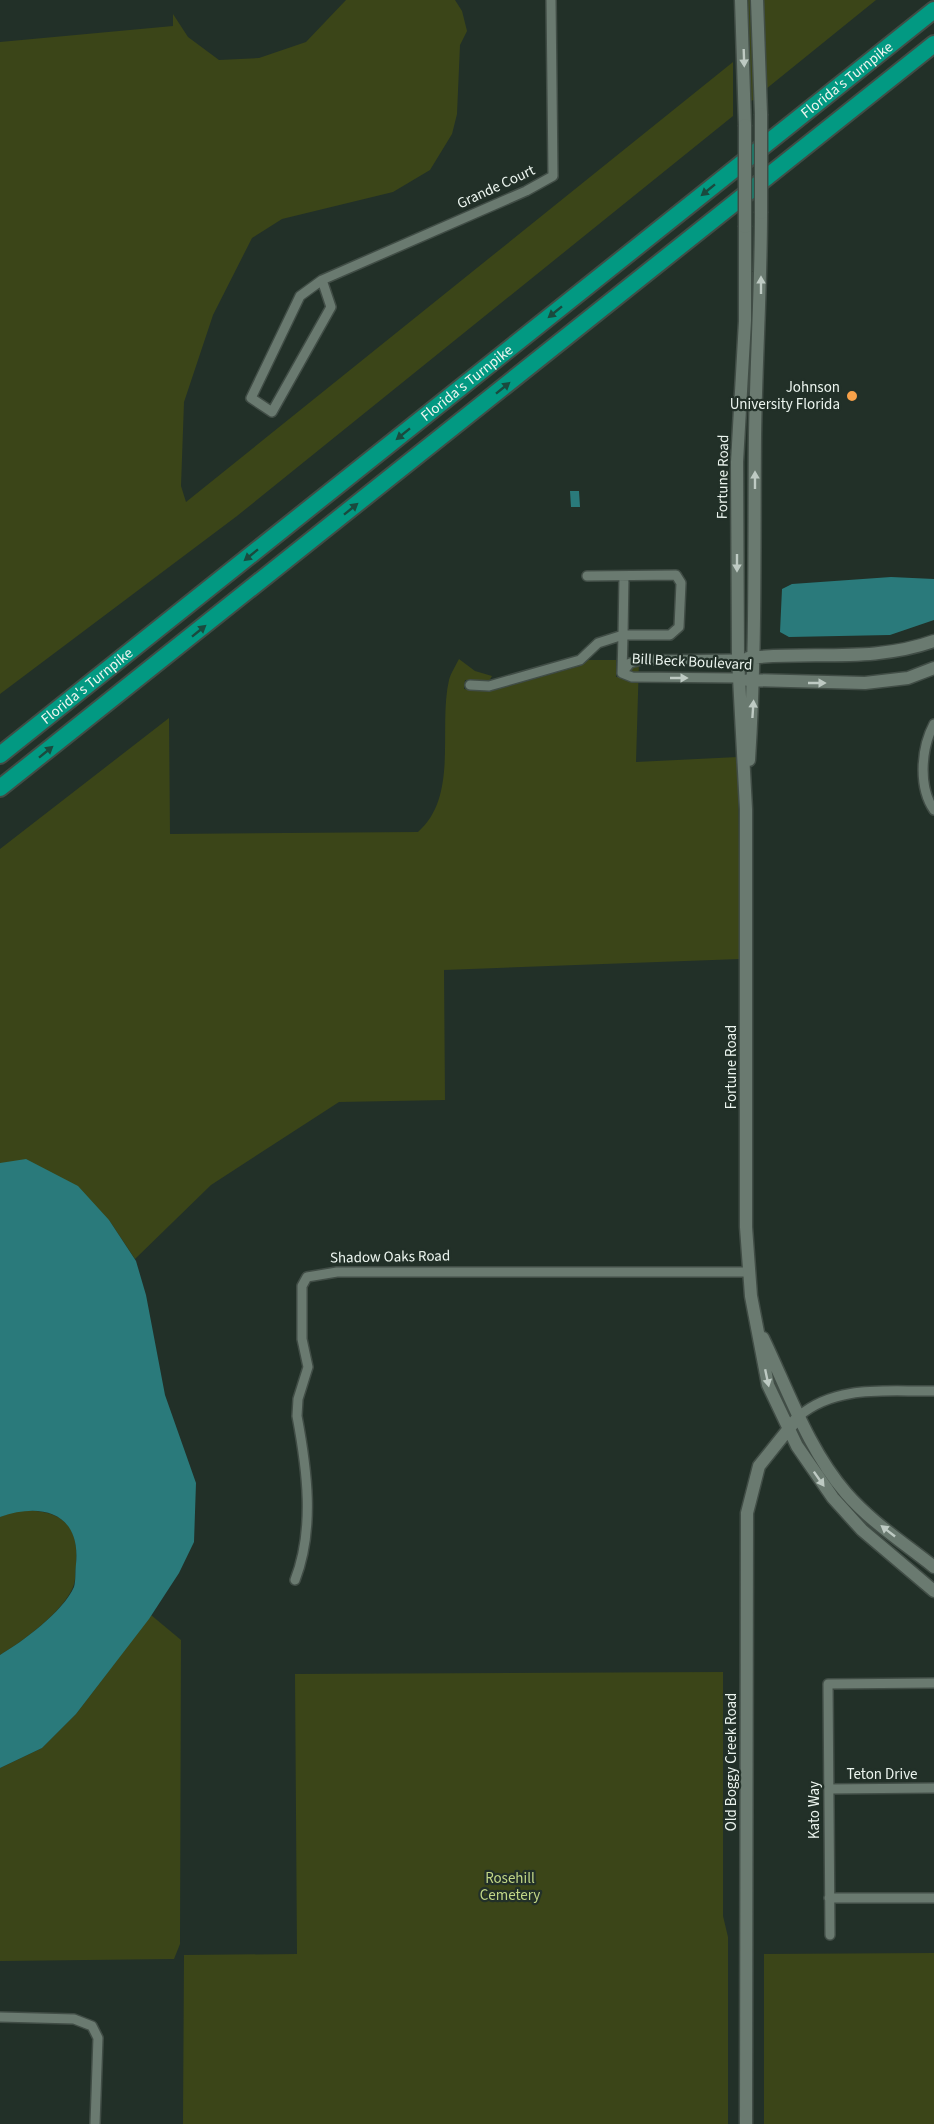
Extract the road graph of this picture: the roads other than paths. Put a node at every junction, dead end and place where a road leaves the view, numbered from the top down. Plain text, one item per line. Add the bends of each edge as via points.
1 (551, 0) edge
2 (741, 0) edge
3 (757, 0) edge
4 (934, 10) edge
5 (934, 44) edge
6 (322, 280) junction
7 (737, 538) junction
8 (755, 538) junction
9 (587, 576) dead end
10 (624, 576) junction
11 (623, 635) junction
12 (934, 641) edge
13 (755, 657) junction
14 (738, 659) junction
15 (934, 668) edge
16 (622, 673) junction
17 (738, 678) junction
18 (755, 681) junction
19 (470, 685) dead end
20 (934, 724) edge
21 (0, 755) edge
22 (0, 788) edge
23 (746, 809) junction
24 (934, 810) edge
25 (748, 1272) junction
26 (757, 1324) junction
27 (934, 1391) edge
28 (799, 1416) junction
29 (788, 1429) junction
30 (934, 1567) edge
31 (295, 1580) dead end
32 (934, 1591) edge
33 (934, 1683) edge
34 (934, 1788) edge
35 (829, 1789) junction
36 (829, 1898) junction
37 (934, 1898) edge
38 (830, 1935) dead end
39 (0, 2018) edge
40 (95, 2124) edge
41 (746, 2124) edge

1 - 6 street, Grande Court via 553,176
2 -> 7 main road, Fortune Road, bridge via 745,321
8 -> 3 main road, Fortune Road, bridge via 761,213
4 -> 21 highway, Florida's Turnpike
22 -> 5 highway, Florida's Turnpike
6 - 6 street, Grande Court via 300,296 251,398 272,412 331,307
7 - 8 street
7 -> 14 main road, Fortune Road
8 - 13 main road, Fortune Road
9 - 10 street
10 - 11 street
10 - 11 street via 676,575 681,583 679,627 675,633
11 - 16 street
11 - 19 street via 598,643 580,660 489,686
12 - 13 main road, Bill Beck Boulevard via 907,651 864,656
13 - 14 main road, Bill Beck Boulevard
13 - 18 main road, Fortune Road
14 - 16 street, Bill Beck Boulevard via 641,660 630,663
14 - 17 main road, Fortune Road
18 -> 15 main road, Bill Beck Boulevard via 865,683 908,678
16 -> 17 street, Bill Beck Boulevard via 640,678
17 - 18 main road, Bill Beck Boulevard
17 - 23 main road, Fortune Road
23 -> 18 main road, Fortune Road
20 - 24 street via 924,767 924,789
23 - 25 main road, Fortune Road
25 - 26 main road, Fortune Road
25 - 31 street, Shadow Oaks Road via 347,1272 307,1277 302,1286 302,1339 308,1367 297,1416 308,1526
26 - 28 main road, Fortune Road
26 -> 29 main road, Fortune Road via 768,1385
27 - 28 street via 848,1392 822,1400
28 - 29 main road, Old Boggy Creek Road
30 -> 28 main road, Fortune Road via 873,1520 845,1492
29 -> 32 main road, Fortune Road via 833,1498 862,1530
29 - 41 main road, Old Boggy Creek Road via 759,1466 747,1513
33 - 35 street, Kato Way via 828,1684
34 - 35 street, Teton Drive
35 - 36 street, Kato Way
36 - 37 street
36 - 38 street, Kato Way
39 - 40 street via 74,2019 92,2026 98,2038

